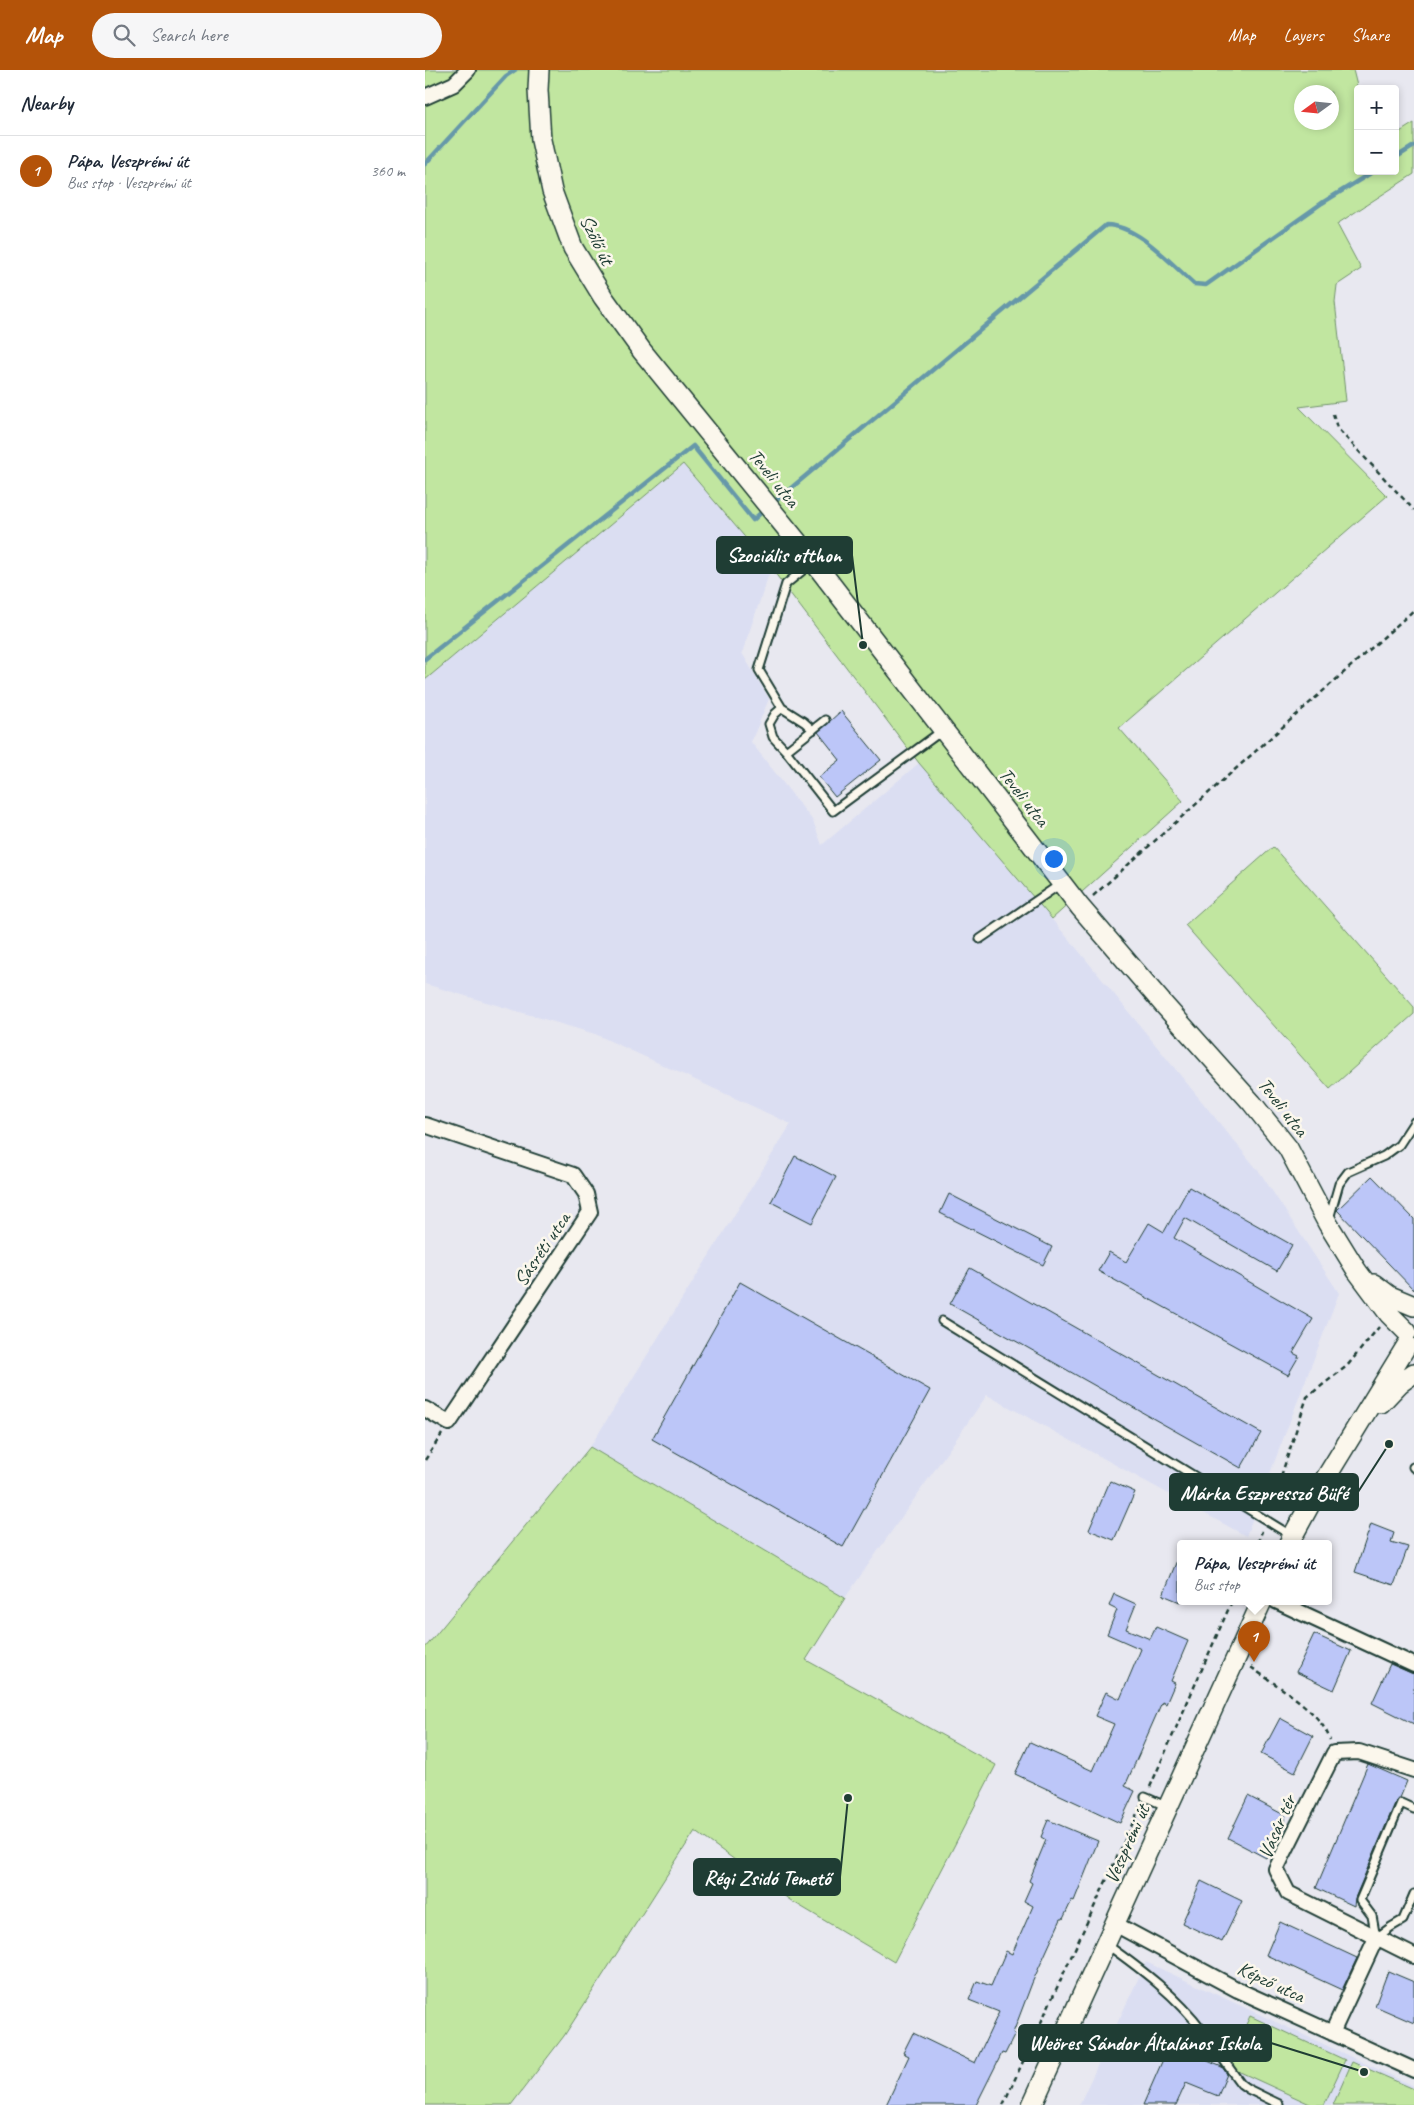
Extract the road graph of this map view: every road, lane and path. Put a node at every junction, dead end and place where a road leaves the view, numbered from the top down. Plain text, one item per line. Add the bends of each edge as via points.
1 (468, 70) edge
2 (539, 70) edge
3 (425, 96) edge
4 (683, 402) joint
5 (1333, 414) dead end
6 (1414, 510) edge
7 (813, 561) junction
8 (1414, 610) edge
9 (782, 708) junction
10 (825, 720) dead end
11 (813, 730) junction
12 (943, 730) junction
13 (786, 751) junction
14 (1062, 883) junction
15 (1080, 907) junction
16 (980, 939) dead end
17 (1414, 1122) edge
18 (425, 1125) edge
19 (1328, 1224) junction
20 (1357, 1270) junction
21 (1414, 1306) edge
22 (1389, 1314) junction
23 (942, 1321) dead end
24 (1411, 1338) edge
25 (1414, 1373) edge
26 (425, 1410) edge
27 (449, 1423) junction
28 (1357, 1427) junction
29 (425, 1460) edge
30 (1267, 1520) junction
31 (1258, 1540) edge
32 (1291, 1540) edge
33 (1230, 1605) edge
34 (1261, 1605) edge
35 (1285, 1605) edge
36 (1236, 1657) junction
37 (1414, 1664) edge
38 (1334, 1753) junction
39 (1413, 1765) edge
40 (1145, 1797) junction
41 (1168, 1807) junction
42 (1414, 1809) edge
43 (1414, 1894) edge
44 (1115, 1924) junction
45 (1376, 1938) junction
46 (1106, 1944) junction
47 (1414, 1956) edge
48 (1332, 2033) junction
49 (1414, 2070) edge
50 (1279, 2104) edge
51 (1003, 2105) edge
52 (1032, 2105) edge

1 - 3 street via 454,84
2 - 4 main road, Szőlő út via 541,140 552,191 573,248 603,297
4 - 7 main road, Teveli utca
5 - 6 path via 1337,428
7 - 9 lane via 786,584 759,670
7 - 12 main road, Teveli utca
8 - 15 path
9 - 11 lane
9 - 13 lane via 769,724 773,737
10 - 11 lane
11 - 13 lane
12 - 13 lane via 833,810
12 - 14 main road, Teveli utca
14 - 15 main road, Teveli utca
14 - 16 lane
15 - 19 main road, Teveli utca via 1289,1148
17 - 19 lane via 1399,1145 1348,1172 1339,1184
18 - 27 street, Sásréti utca via 573,1175 586,1194 591,1212
19 - 20 main road, Teveli utca
20 - 21 main road, Teveli utca via 1391,1296
20 - 22 main road, Teveli utca
22 - 24 main road, Teveli utca
22 - 30 path via 1347,1366 1307,1397
23 - 30 lane
24 - 28 main road
25 - 28 main road
26 - 27 street
27 - 29 path
28 - 32 main road
30 - 31 path
30 - 32 lane
33 - 40 path
34 - 36 main road, Veszprémi út
35 - 37 street
36 - 38 path via 1315,1714 1327,1732
36 - 41 main road, Veszprémi út
38 - 39 street via 1359,1752
38 - 45 street, Vásár tér via 1276,1869 1289,1893
40 - 41 lane
40 - 51 path
41 - 44 main road, Veszprémi út
42 - 45 lane via 1401,1803 1360,1900 1372,1916
43 - 45 lane via 1403,1920
44 - 46 main road, Veszprémi út
44 - 48 street, Képző utca via 1238,1990
45 - 47 street, Vásár tér
45 - 48 street
46 - 50 lane via 1177,2001 1203,2030 1241,2084
46 - 52 main road, Veszprémi út
48 - 49 street, Képző utca

